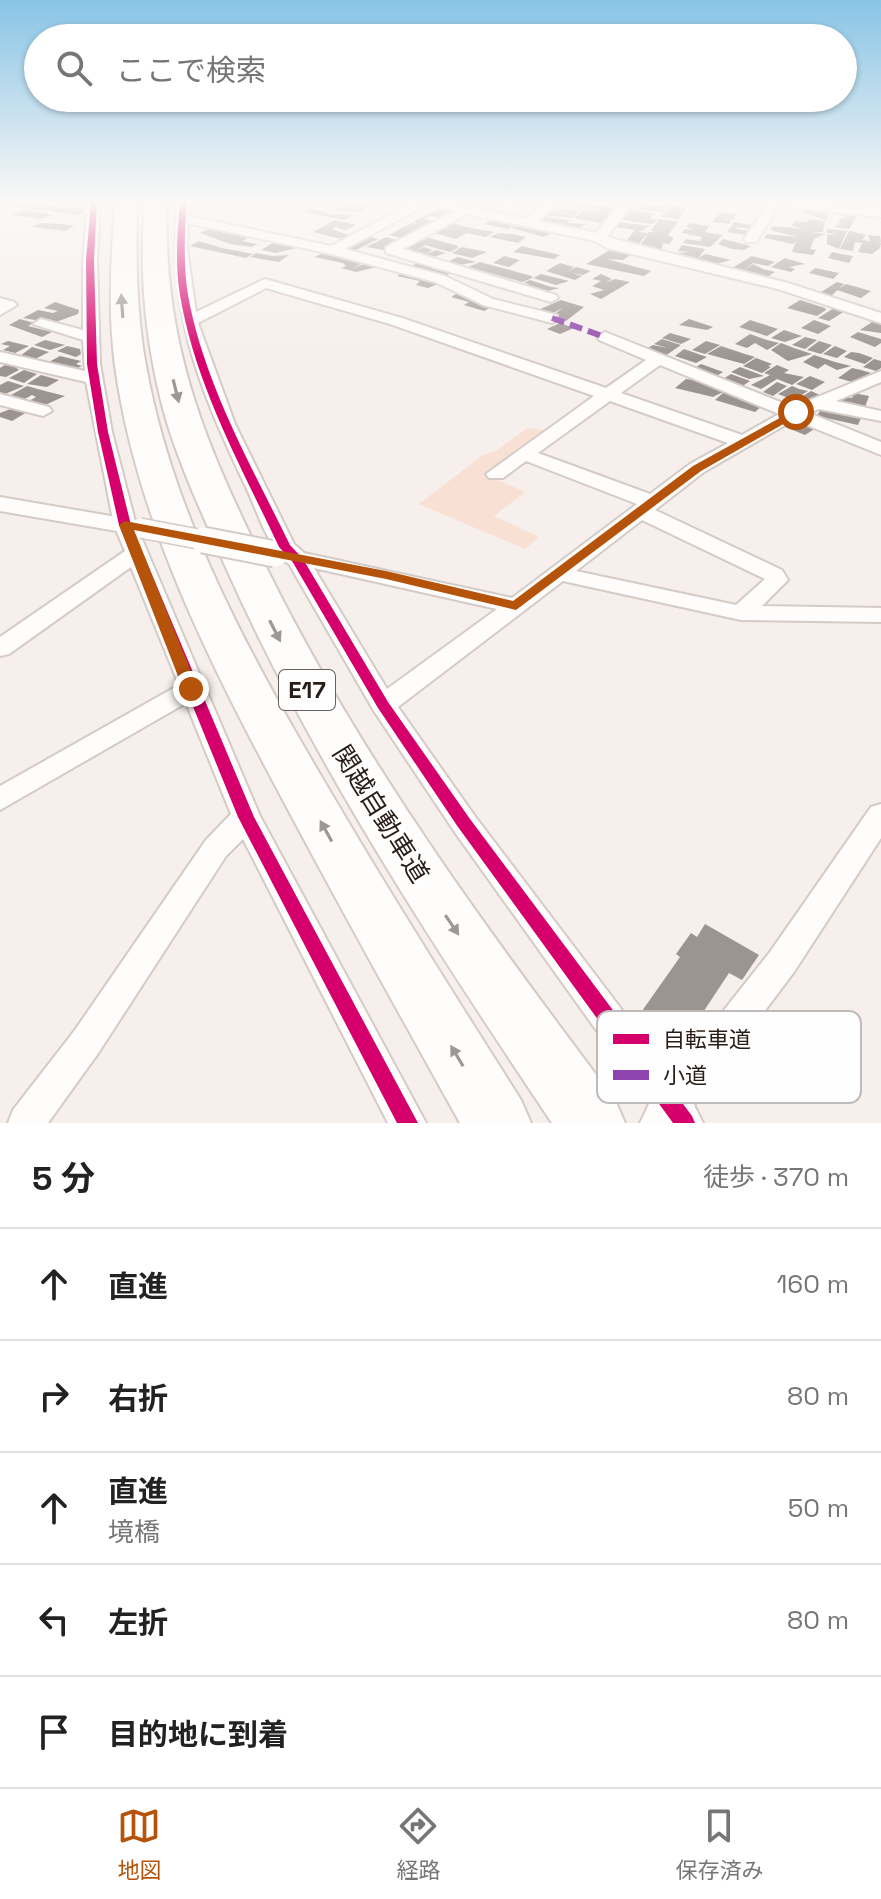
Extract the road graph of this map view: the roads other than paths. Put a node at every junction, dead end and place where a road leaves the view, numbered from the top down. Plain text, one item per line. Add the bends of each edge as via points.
1 (90, 255) edge
2 (120, 255) edge
3 (166, 255) edge
4 (181, 255) edge
5 (353, 255) edge
6 (409, 255) edge
7 (655, 255) edge
8 (551, 298) dead end
9 (0, 303) edge
10 (0, 310) edge
11 (552, 318) dead end
12 (881, 318) edge
13 (189, 321) junction
14 (41, 324) dead end
15 (91, 337) junction
16 (605, 337) dead end
17 (0, 357) edge
18 (658, 359) junction
19 (881, 376) edge
20 (94, 377) junction
21 (607, 395) junction
22 (0, 399) edge
23 (818, 403) junction
24 (43, 411) dead end
25 (796, 412) junction
26 (881, 416) edge
27 (741, 441) junction
28 (881, 449) edge
29 (524, 454) junction
30 (496, 474) dead end
31 (0, 504) edge
32 (646, 507) junction
33 (134, 535) junction
34 (286, 557) junction
35 (560, 574) junction
36 (516, 606) junction
37 (741, 613) junction
38 (881, 615) edge
39 (0, 648) edge
40 (191, 689) junction
41 (383, 705) junction
42 (0, 799) edge
43 (881, 815) edge
44 (246, 817) junction
45 (747, 1011) edge
46 (597, 1012) edge
47 (26, 1123) edge
48 (408, 1123) edge
49 (497, 1123) edge
50 (591, 1123) edge

1 - 15 street
49 -> 2 highway, 関越自動車道 / E17 via 278,745 215,621 174,522 132,383
3 -> 50 highway, 関越自動車道 / E17 via 158,306 186,432 273,629 367,797
4 - 13 street
5 - 11 street
6 - 8 street
7 - 12 street via 783,286
9 - 10 street via 9,305
13 - 21 street via 265,283 396,321
13 - 34 street via 215,401
14 - 15 street
15 - 20 street
16 - 18 street
17 - 20 street
18 - 21 street
18 - 25 street
19 - 23 street
20 - 33 street via 103,432
21 - 27 street
21 - 29 street
22 - 24 street
23 - 25 street
23 - 26 street
25 - 27 street
25 - 28 street
27 - 32 street
29 - 30 street
29 - 32 street
31 - 33 street
32 - 35 street
32 - 37 street via 774,575 777,580
33 - 34 street, bridge
33 - 39 street
33 - 40 street
34 - 36 street
34 - 41 street
35 - 36 street
35 - 37 street
36 - 41 street
37 - 38 street
40 - 42 street
40 - 44 street
41 - 46 street
43 - 45 street
44 - 47 street via 216,848
44 - 48 street

